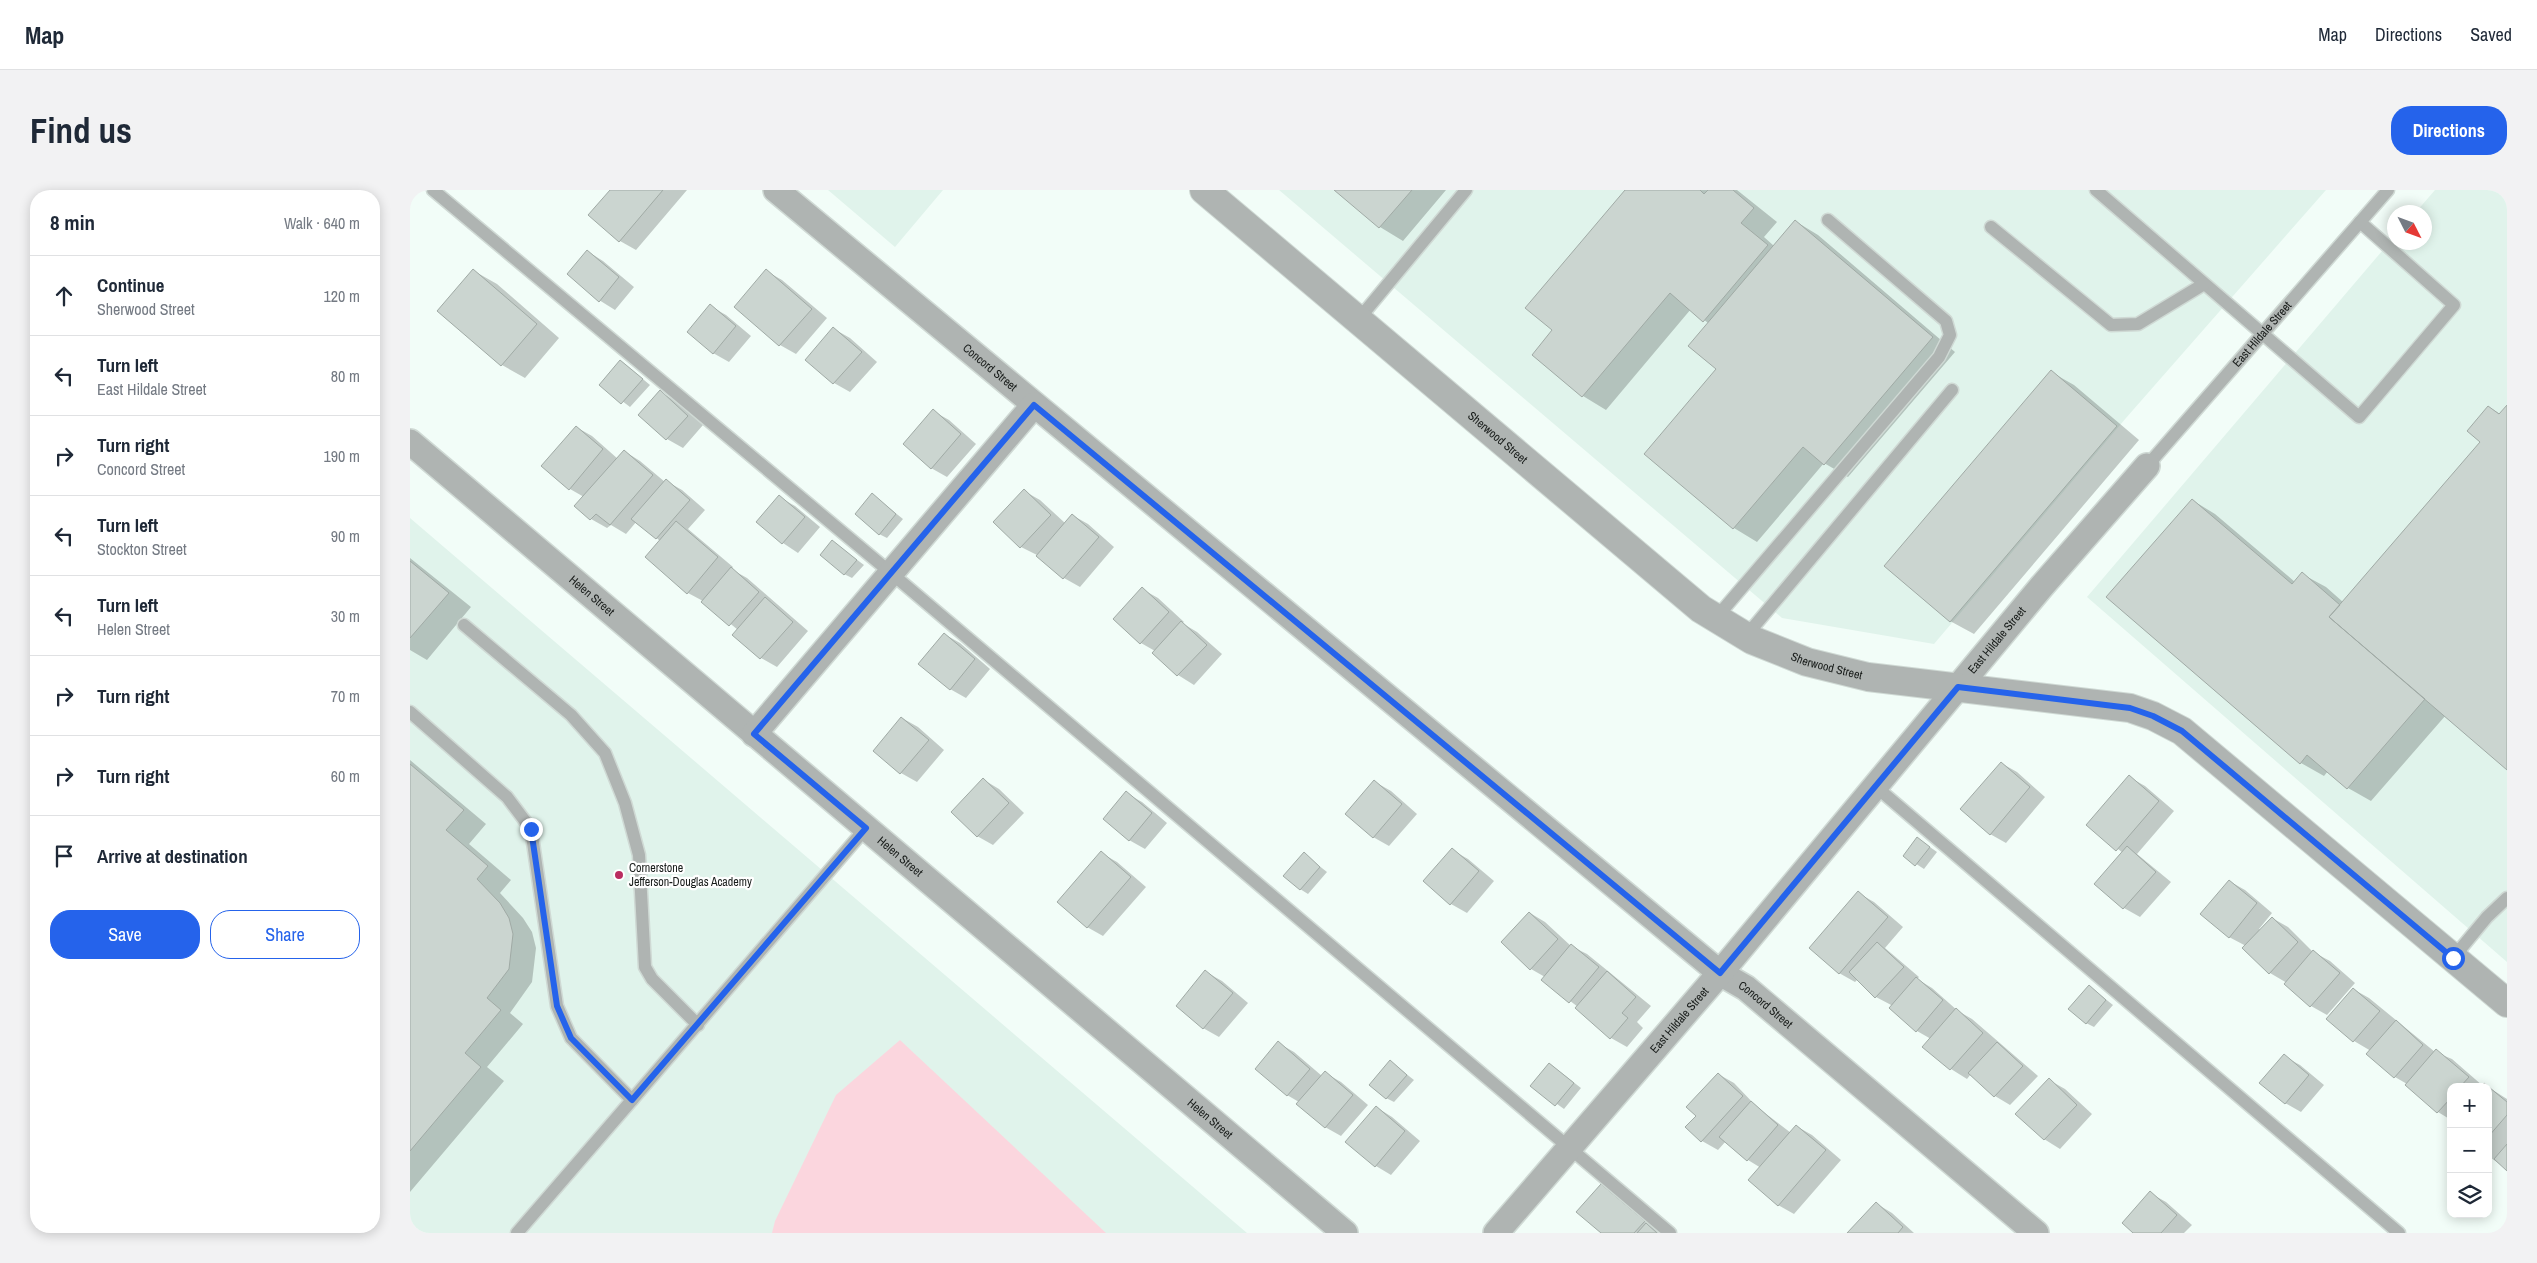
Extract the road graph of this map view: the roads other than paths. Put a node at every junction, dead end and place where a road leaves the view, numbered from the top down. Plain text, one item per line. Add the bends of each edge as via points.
1 (433, 190) edge
2 (776, 190) edge
3 (1204, 190) edge
4 (1466, 190) edge
5 (2096, 190) edge
6 (2388, 190) edge
7 (1828, 220) dead end
8 (2360, 222) junction
9 (1991, 227) dead end
10 (2204, 284) junction
11 (1358, 320) junction
12 (2262, 334) junction
13 (1952, 390) dead end
14 (1034, 405) junction
15 (410, 442) edge
16 (2147, 466) joint
17 (891, 573) junction
18 (1716, 618) junction
19 (464, 625) dead end
20 (1746, 636) junction
21 (1958, 687) junction
22 (410, 712) edge
23 (754, 734) junction
24 (1875, 786) junction
25 (866, 828) junction
26 (2507, 898) edge
27 (2453, 958) junction
28 (1720, 973) junction
29 (2507, 1003) edge
30 (698, 1025) junction
31 (632, 1100) junction
32 (1569, 1148) junction
33 (517, 1233) edge
34 (1345, 1233) edge
35 (1496, 1233) edge
36 (1670, 1233) edge
37 (2036, 1233) edge
38 (2399, 1233) edge

1 - 17 lane
2 - 14 street, Concord Street
3 - 11 street, Sherwood Street
4 - 11 lane
5 - 10 lane
6 - 8 lane, East Hildale Street
7 - 18 lane via 1946,321 1950,335 1939,357
8 - 12 lane, East Hildale Street
8 - 12 lane via 2454,305 2358,417
9 - 10 lane via 2111,325 2138,324
10 - 12 lane
11 - 18 street, Sherwood Street
12 - 16 lane, East Hildale Street
13 - 20 lane
14 - 17 street
14 - 28 street, Concord Street
15 - 23 street, Helen Street
16 - 21 street, East Hildale Street
17 - 23 street
17 - 32 lane
18 - 20 street, Sherwood Street
19 - 30 lane via 571,715 605,753 625,803 639,855 645,966 652,979
20 - 21 street, Sherwood Street via 1808,662 1851,673
21 - 24 street, East Hildale Street
21 - 27 street, Sherwood Street via 2130,708 2182,731
22 - 31 lane via 507,797 531,829 557,1006 571,1038
23 - 25 street, Helen Street
24 - 28 street, East Hildale Street
24 - 38 lane
25 - 30 lane
25 - 34 street, Helen Street
26 - 27 lane
27 - 29 street, Sherwood Street
28 - 32 street, East Hildale Street
28 - 37 street, Concord Street via 1746,988
30 - 31 lane
31 - 33 lane
32 - 35 street, East Hildale Street
32 - 36 lane

